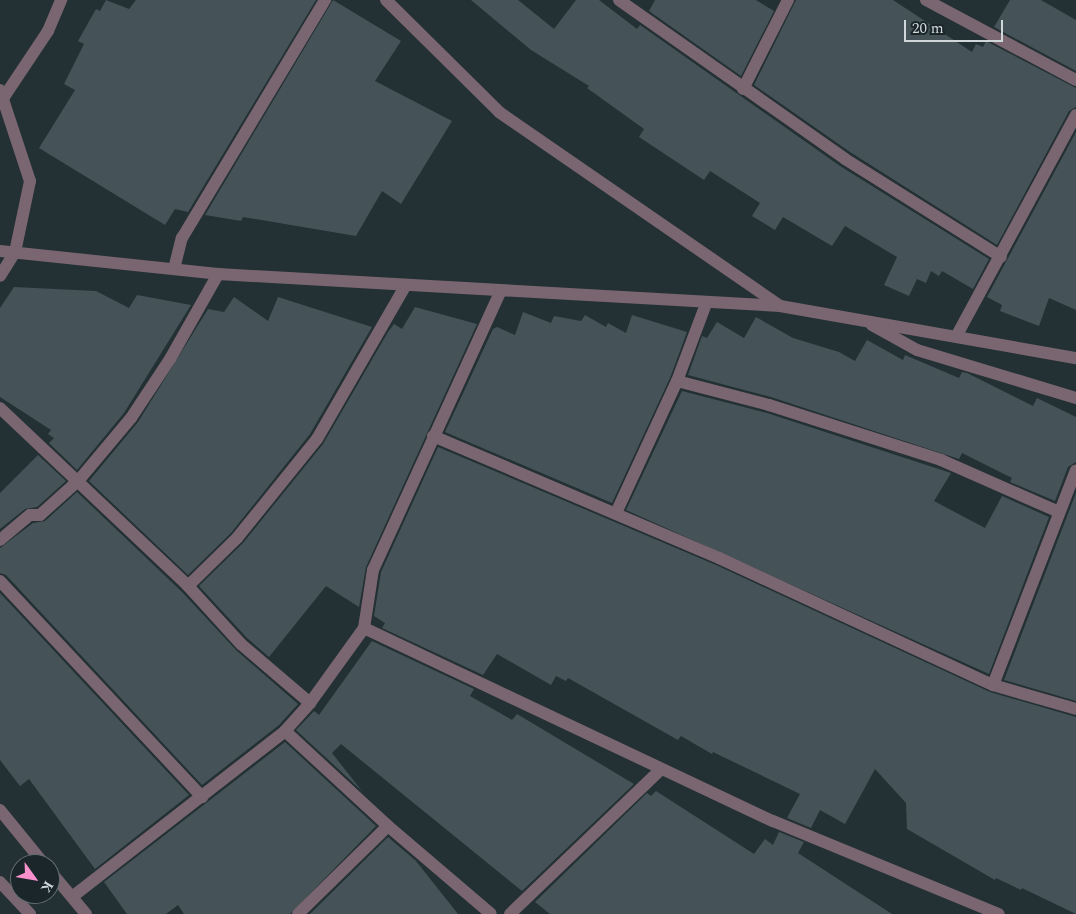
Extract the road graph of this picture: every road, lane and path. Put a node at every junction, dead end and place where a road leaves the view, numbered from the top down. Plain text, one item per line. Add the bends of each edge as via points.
1 (61, 0) edge
2 (325, 0) edge
3 (386, 0) edge
4 (619, 0) edge
5 (788, 0) edge
6 (926, 0) edge
7 (1076, 80) edge
8 (743, 89) junction
9 (2, 94) edge
10 (1076, 116) edge
11 (0, 251) edge
12 (15, 252) junction
13 (1001, 257) junction
14 (174, 269) junction
15 (218, 274) junction
16 (0, 276) edge
17 (406, 285) junction
18 (501, 291) junction
19 (706, 304) junction
20 (780, 306) junction
21 (864, 320) junction
22 (957, 336) junction
23 (1076, 358) edge
24 (677, 381) junction
25 (1076, 398) edge
26 (0, 408) edge
27 (433, 436) junction
28 (1076, 470) edge
29 (79, 480) junction
30 (1059, 512) junction
31 (616, 513) junction
32 (0, 540) edge
33 (0, 581) edge
34 (188, 586) junction
35 (364, 628) junction
36 (993, 685) junction
37 (310, 703) junction
38 (1076, 708) edge
39 (285, 731) junction
40 (661, 769) junction
41 (202, 797) junction
42 (0, 810) edge
43 (388, 826) junction
44 (36, 854) edge
45 (0, 882) edge
46 (60, 883) edge
47 (72, 897) junction
48 (30, 914) edge
49 (86, 914) edge
50 (298, 914) edge
51 (491, 914) edge
52 (510, 914) edge
53 (999, 914) edge

1 - 9 street via 48,31
2 - 14 street via 182,238
3 - 20 street via 499,112
4 - 8 street
5 - 8 street
6 - 7 street
8 - 13 street via 845,159
9 - 12 street via 30,180
10 - 13 street
11 - 12 street
12 - 14 street
12 - 16 street
13 - 22 street
14 - 15 street
15 - 17 street
15 - 29 street via 131,418
17 - 18 street
17 - 34 street via 317,439 237,538
18 - 19 street
18 - 27 street
19 - 20 street
19 - 24 street
20 - 21 street
21 - 22 street
21 - 25 street via 916,350
22 - 23 street
24 - 30 street via 769,405 941,460
24 - 31 street
26 - 29 street
27 - 31 street
27 - 35 street via 374,570
28 - 30 street
29 - 32 street via 40,516 30,514
29 - 34 street
30 - 36 street
31 - 36 street
33 - 41 street
34 - 37 street via 241,644
35 - 37 street
35 - 40 street
36 - 38 street
37 - 39 street
39 - 41 street
39 - 43 street
40 - 52 street
40 - 53 street via 773,821
41 - 47 street
42 - 44 street
43 - 50 street
43 - 51 street
45 - 48 street
46 - 47 street
47 - 49 street

